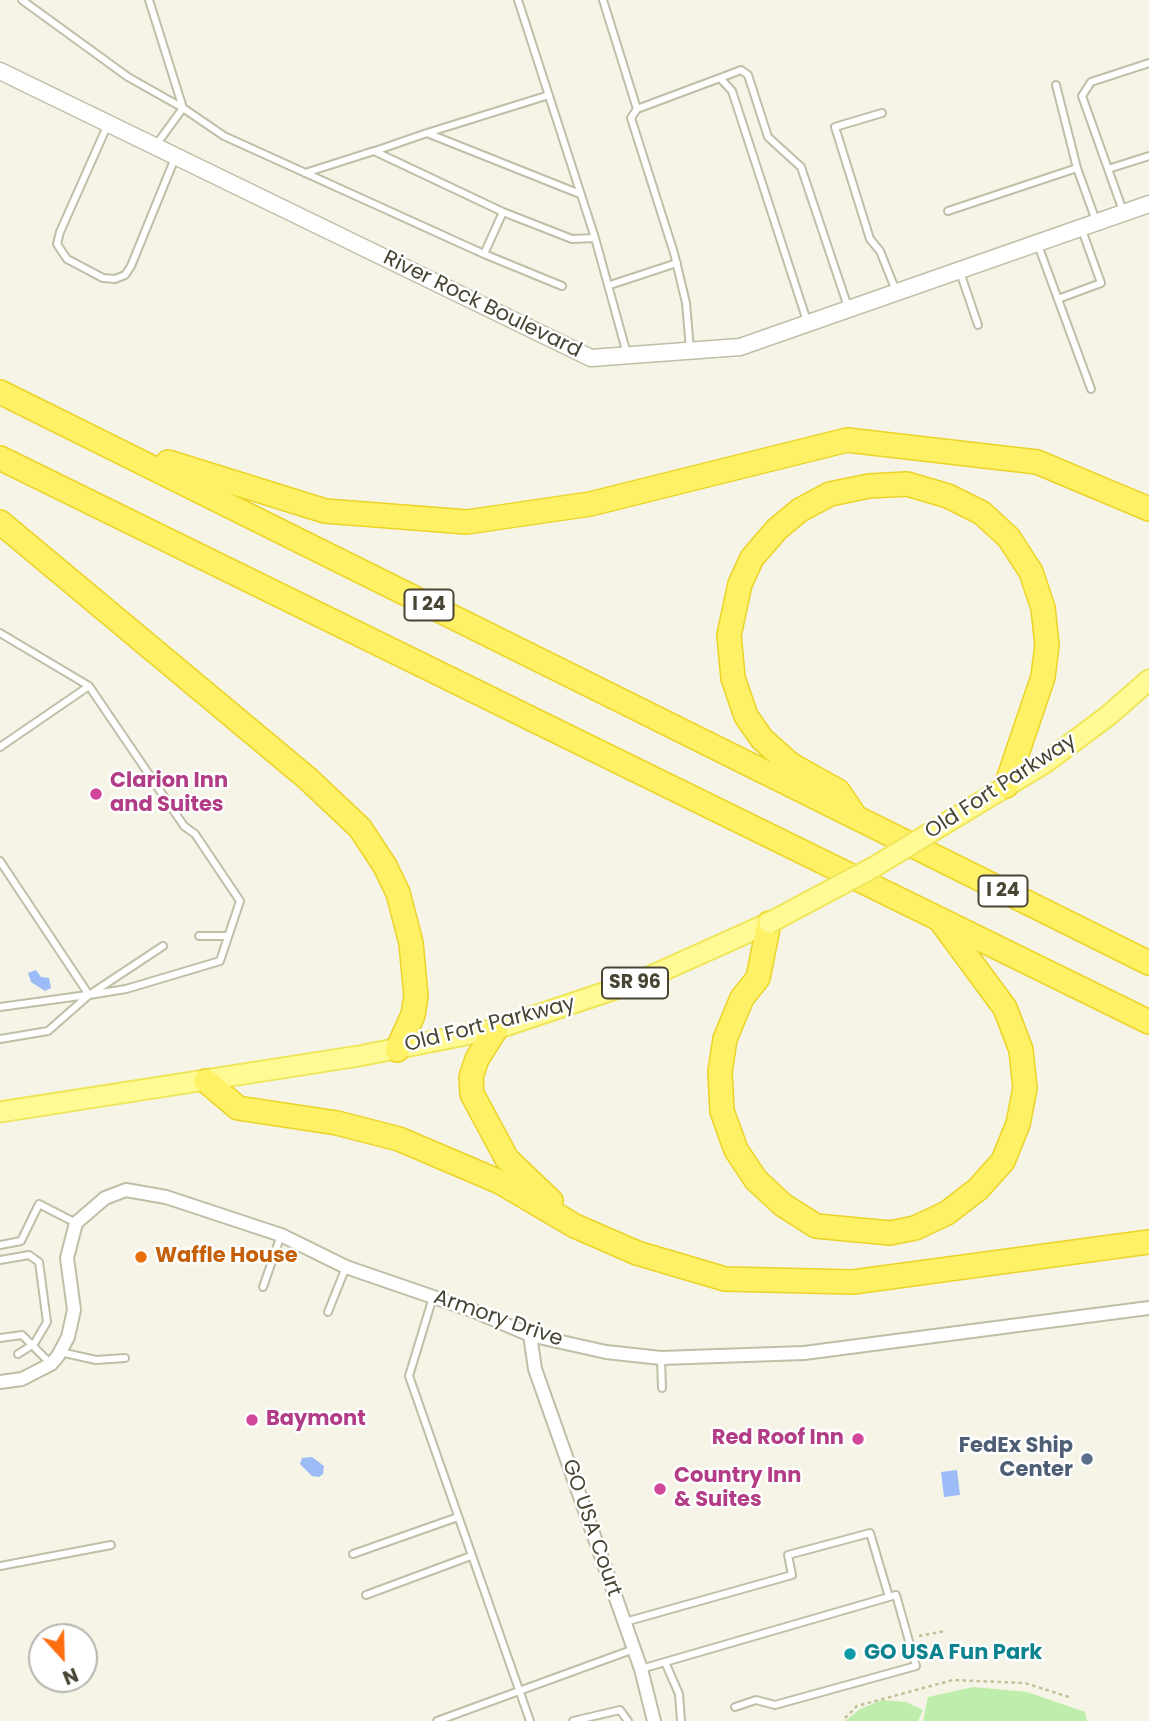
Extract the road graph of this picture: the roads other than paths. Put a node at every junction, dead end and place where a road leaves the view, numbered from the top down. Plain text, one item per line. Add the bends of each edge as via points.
1 (22, 0) edge
2 (149, 0) edge
3 (518, 0) edge
4 (603, 0) edge
5 (1149, 63) edge
6 (0, 71) edge
7 (720, 78) junction
8 (1056, 85) dead end
9 (549, 95) junction
10 (183, 108) junction
11 (637, 109) junction
12 (881, 113) dead end
13 (108, 124) junction
14 (426, 133) junction
15 (155, 146) junction
16 (374, 151) junction
17 (176, 156) junction
18 (1149, 156) edge
19 (1077, 168) junction
20 (1108, 169) junction
21 (304, 173) junction
22 (580, 194) junction
23 (1149, 204) edge
24 (948, 211) dead end
25 (503, 212) junction
26 (1123, 213) junction
27 (1089, 225) junction
28 (595, 238) junction
29 (1037, 243) junction
30 (484, 254) junction
31 (677, 263) junction
32 (959, 271) junction
33 (610, 285) junction
34 (562, 286) dead end
35 (897, 292) junction
36 (1058, 299) junction
37 (849, 309) junction
38 (807, 324) junction
39 (978, 325) dead end
40 (690, 351) junction
41 (627, 355) junction
42 (1091, 389) dead end
43 (0, 392) edge
44 (102, 441) junction
45 (0, 458) edge
46 (1147, 509) edge
47 (0, 522) edge
48 (0, 632) edge
49 (1149, 680) edge
50 (89, 687) junction
51 (0, 747) edge
52 (1006, 786) junction
53 (857, 819) junction
54 (0, 861) edge
55 (936, 915) junction
56 (769, 923) junction
57 (199, 936) dead end
58 (228, 936) junction
59 (163, 946) dead end
60 (1149, 963) edge
61 (89, 995) junction
62 (0, 1007) edge
63 (1149, 1022) edge
64 (496, 1028) junction
65 (0, 1040) edge
66 (397, 1050) junction
67 (206, 1082) junction
68 (0, 1112) edge
69 (76, 1223) junction
70 (281, 1235) junction
71 (1149, 1242) edge
72 (0, 1245) edge
73 (638, 1253) junction
74 (0, 1260) edge
75 (346, 1267) junction
76 (263, 1287) dead end
77 (433, 1297) junction
78 (1149, 1308) edge
79 (328, 1312) dead end
80 (530, 1335) junction
81 (0, 1338) edge
82 (34, 1344) junction
83 (60, 1352) junction
84 (18, 1354) dead end
85 (125, 1358) dead end
86 (661, 1358) junction
87 (51, 1364) junction
88 (0, 1382) edge
89 (662, 1388) dead end
90 (458, 1517) junction
91 (111, 1545) dead end
92 (353, 1554) dead end
93 (471, 1556) junction
94 (0, 1566) edge
95 (366, 1595) dead end
96 (889, 1597) junction
97 (624, 1622) junction
98 (634, 1649) junction
99 (665, 1662) junction
100 (641, 1669) junction
101 (519, 1691) junction
102 (735, 1706) dead end
103 (437, 1721) edge
104 (530, 1721) edge
105 (573, 1721) edge
106 (628, 1721) edge
107 (654, 1721) edge
108 (681, 1721) edge

1 - 10 lane via 128,77
2 - 10 lane
3 - 9 lane
4 - 11 lane
5 - 20 lane via 1084,88 1082,96
6 - 13 street, River Rock Boulevard
7 - 11 lane
7 - 37 lane via 741,70 748,75 768,137 802,167
7 - 38 lane via 732,91
8 - 19 lane
9 - 14 lane
9 - 22 lane
10 - 15 lane
10 - 21 lane via 224,136
11 - 31 lane via 631,118
12 - 35 lane via 835,127 870,239
13 - 15 street, River Rock Boulevard
13 - 17 lane via 57,244 67,259 103,278 125,275 131,266
14 - 16 lane
14 - 22 lane
15 - 17 street, River Rock Boulevard
16 - 21 lane
16 - 25 lane
17 - 41 street, River Rock Boulevard via 591,358
18 - 20 lane
19 - 24 lane
19 - 27 lane
20 - 26 lane
21 - 30 lane
22 - 28 lane
23 - 26 street, River Rock Boulevard
25 - 28 lane via 572,239
25 - 30 lane
26 - 27 street, River Rock Boulevard
27 - 29 street, River Rock Boulevard
27 - 36 lane via 1101,283
28 - 33 lane
29 - 32 street, River Rock Boulevard
29 - 36 lane
30 - 34 lane
31 - 33 lane
31 - 40 lane
32 - 35 street, River Rock Boulevard
32 - 39 lane
33 - 41 lane
35 - 37 street, River Rock Boulevard
36 - 42 lane
37 - 38 street, River Rock Boulevard
38 - 40 street, River Rock Boulevard via 740,347
40 - 41 street, River Rock Boulevard
43 - 44 highway, I 24
44 - 46 highway via 325,511 467,522 590,504 847,440 1037,462
44 - 53 highway, I 24
45 - 55 highway, I 24
47 - 66 highway via 307,778 360,828 397,893 411,943 416,996
48 - 50 lane
49 - 52 main road, Old Fort Parkway / SR 96 via 1045,763
50 - 51 lane
50 - 58 lane via 240,901
52 - 53 highway via 1043,677 1047,645 1043,608 1031,572 1009,538 982,513 948,496 907,485 830,494 800,510 752,558 733,611 730,646 733,678 746,716 762,739 790,764 838,791
52 - 56 main road, Old Fort Parkway / SR 96, bridge via 874,867
53 - 60 highway, I 24
54 - 61 lane
55 - 56 highway via 1005,1008 1021,1050 1025,1088 1018,1124 1003,1161 978,1189 947,1213 915,1228 890,1233 816,1226 756,1180 736,1150 723,1111 720,1072 733,1018 758,978
55 - 63 highway, I 24
56 - 64 main road, Old Fort Parkway / SR 96 via 642,980
57 - 58 lane
58 - 61 lane via 220,961 127,989
59 - 61 lane
61 - 62 lane
61 - 65 lane via 47,1031
64 - 66 main road, Old Fort Parkway / SR 96
64 - 73 highway via 477,1059 472,1094 507,1159 552,1203
66 - 67 main road, Old Fort Parkway / SR 96
67 - 68 main road, Old Fort Parkway / SR 96
67 - 73 highway via 237,1108 337,1123 399,1139 500,1182 575,1226
69 - 70 street, Armory Drive via 105,1198 126,1190 166,1197
69 - 72 lane via 39,1205 21,1241
69 - 83 street via 67,1258 74,1310
70 - 75 street, Armory Drive
70 - 76 lane
71 - 73 highway via 853,1282 724,1279
74 - 82 lane via 29,1255 39,1262 47,1322
75 - 77 street, Armory Drive
75 - 79 lane
77 - 80 street, Armory Drive
77 - 90 lane via 409,1376
78 - 86 street, Armory Drive via 804,1353
80 - 86 street, Armory Drive via 606,1352
80 - 97 street, GO USA Court via 535,1369
81 - 82 lane via 22,1335
82 - 84 lane
82 - 87 lane
83 - 85 lane via 96,1360
83 - 87 street
86 - 89 lane
87 - 88 street via 22,1379
90 - 92 lane
90 - 93 lane
91 - 94 lane
93 - 95 lane
93 - 101 lane
96 - 97 lane via 870,1533 788,1555 792,1575
96 - 99 lane
96 - 102 lane via 897,1595 916,1667 775,1705 756,1700
97 - 98 street, GO USA Court
98 - 100 street, GO USA Court
98 - 101 lane
99 - 100 lane
99 - 108 lane via 679,1694
100 - 107 street, GO USA Court
101 - 103 lane
101 - 104 lane
105 - 106 lane via 620,1710

